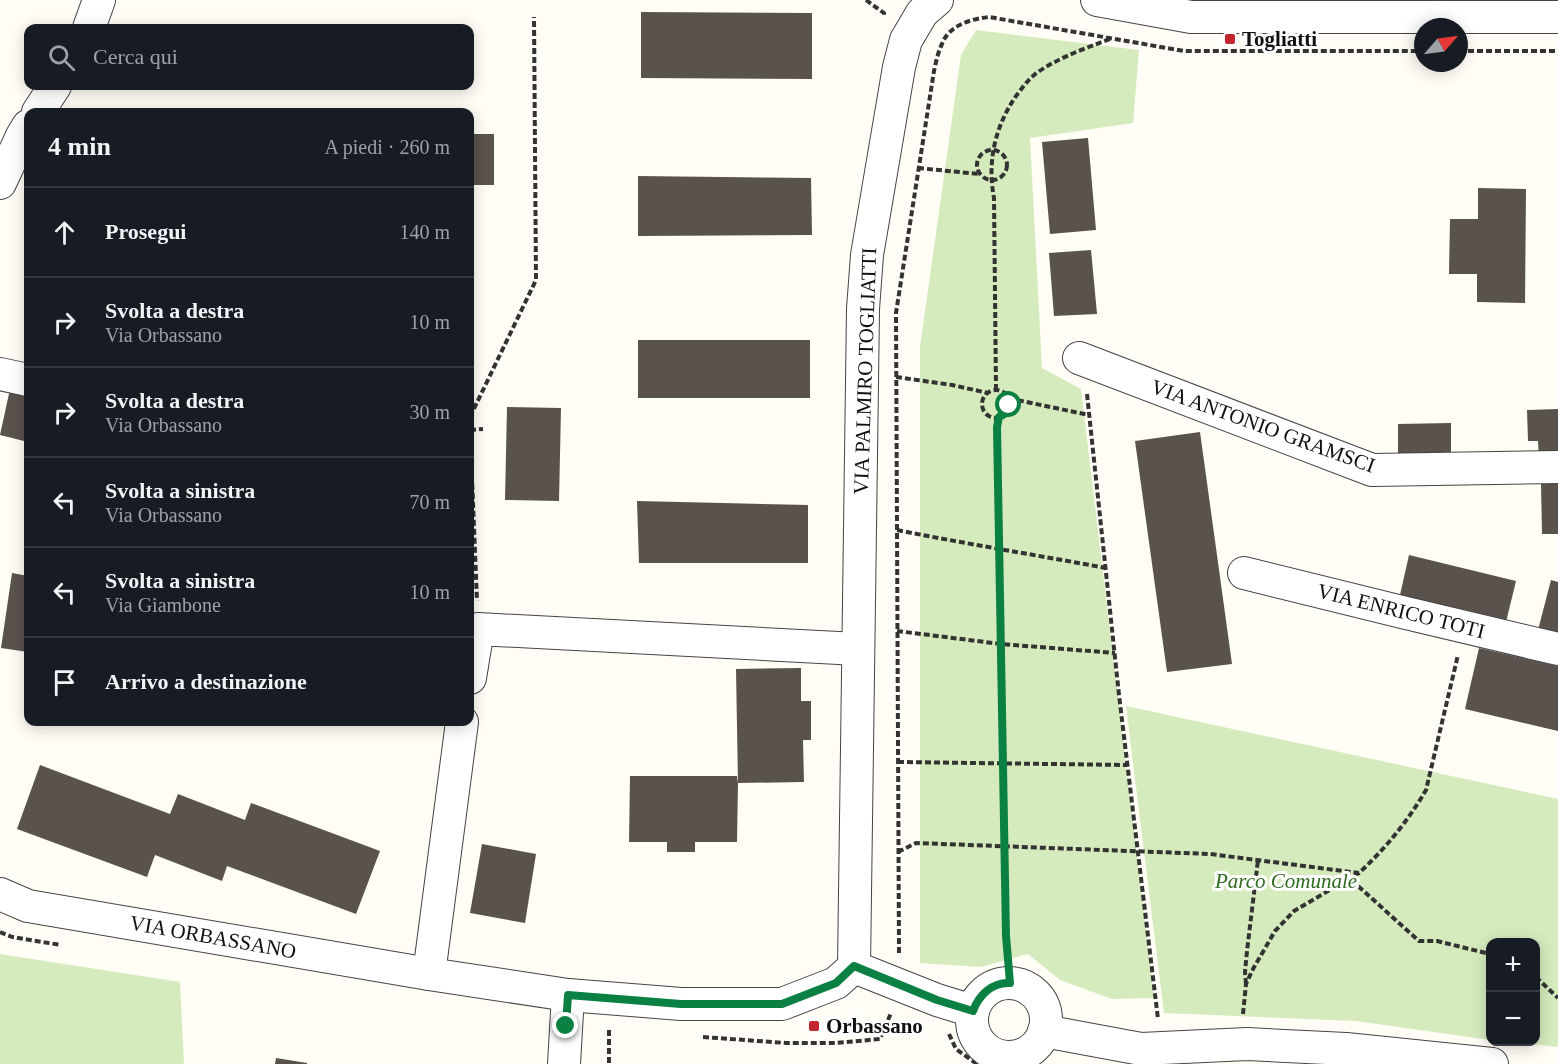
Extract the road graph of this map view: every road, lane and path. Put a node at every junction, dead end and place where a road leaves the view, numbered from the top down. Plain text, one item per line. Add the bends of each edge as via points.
1 (99, 0) edge
2 (1097, 0) edge
3 (922, 4) edge
4 (1307, 9) edge
5 (534, 17) dead end
6 (1558, 17) edge
7 (90, 24) edge
8 (1111, 39) junction
9 (1414, 51) edge
10 (1468, 51) edge
11 (1558, 51) edge
12 (52, 90) edge
13 (41, 108) edge
14 (24, 133) edge
15 (993, 150) junction
16 (918, 168) junction
17 (980, 174) junction
18 (992, 180) junction
19 (0, 183) edge
20 (1088, 362) joint
21 (0, 374) edge
22 (896, 377) junction
23 (24, 379) edge
24 (996, 390) junction
25 (988, 393) junction
26 (1009, 401) junction
27 (474, 409) edge
28 (1089, 415) junction
29 (999, 417) junction
30 (483, 429) dead end
31 (474, 430) edge
32 (1558, 467) edge
33 (474, 530) edge
34 (897, 530) junction
35 (999, 548) junction
36 (1106, 568) junction
37 (1244, 573) dead end
38 (478, 629) junction
39 (897, 631) junction
40 (1001, 644) junction
41 (858, 649) junction
42 (1558, 649) edge
43 (1449, 650) dead end
44 (1115, 653) junction
45 (474, 654) edge
46 (461, 726) edge
47 (898, 762) junction
48 (1003, 763) junction
49 (1127, 765) junction
50 (1005, 846) junction
51 (1138, 850) junction
52 (898, 852) junction
53 (1258, 860) junction
54 (1359, 873) junction
55 (1353, 879) junction
56 (0, 894) edge
57 (1486, 953) edge
58 (899, 955) dead end
59 (854, 966) junction
60 (429, 974) junction
61 (1540, 981) edge
62 (1010, 983) junction
63 (1246, 984) junction
64 (568, 995) junction
65 (1558, 998) edge
66 (937, 1000) junction
67 (973, 1011) junction
68 (609, 1030) dead end
69 (1044, 1031) junction
70 (1241, 1044) junction
71 (1148, 1054) edge
72 (564, 1064) edge
73 (609, 1064) edge
74 (977, 1064) edge
75 (1492, 1064) edge

1 - 7 street
2 - 4 street via 1191,17
3 - 41 street, VIA PALMIRO TOGLIATTI via 899,67 867,255
4 - 6 street
5 - 27 path via 536,280
8 - 9 path via 1184,51
8 - 15 path via 1071,54 1037,73 1023,86 1000,125
8 - 16 path via 989,17 972,19 955,28 942,42 934,71
10 - 11 path
12 - 13 street
14 - 19 street
15 - 17 path via 984,152 978,160
15 - 18 path
15 - 18 path via 1002,154 1007,163 1002,176
16 - 17 path
16 - 22 path via 896,313
17 - 18 path
18 - 24 path
20 - 28 path
20 - 32 street, VIA ANTONIO GRAMSCI via 1372,470
21 - 23 street
22 - 25 path
22 - 34 path
24 - 25 path
24 - 26 path
25 - 29 path via 982,401 983,410
26 - 28 path
26 - 29 path via 1006,413
28 - 36 path
29 - 35 path
30 - 31 path
33 - 38 path
34 - 35 path
34 - 39 path
35 - 36 path
35 - 40 path
36 - 44 path
37 - 42 street, VIA ENRICO TOTI
38 - 41 street
38 - 45 street
39 - 40 path
39 - 47 path
40 - 44 path
40 - 48 path
41 - 59 street, VIA PALMIRO TOGLIATTI
43 - 54 path via 1459,652 1426,790 1382,851
44 - 49 path
46 - 60 street
47 - 48 path
47 - 52 path
48 - 49 path
48 - 50 path
49 - 51 path
50 - 51 path
50 - 52 path via 916,843
50 - 62 path
51 - 53 path
51 - 71 path
52 - 58 path
53 - 54 path
53 - 63 path
54 - 55 path
55 - 57 path via 1419,941 1437,941
55 - 63 path via 1294,911 1265,947
56 - 60 street, VIA ORBASSANO via 28,906
59 - 64 street, VIA ORBASSANO via 836,983 782,1004 681,1004
59 - 66 street
60 - 64 street, VIA ORBASSANO
61 - 65 path
62 - 67 street via 985,992
62 - 69 street via 1031,990 1041,1001 1046,1020
63 - 70 path
64 - 72 street
66 - 67 street
66 - 74 path via 931,1019 944,1024 956,1049
67 - 69 street via 972,1024 979,1041 1000,1056 1020,1055 1034,1047
68 - 73 path
69 - 71 street
70 - 71 street
70 - 75 street via 1346,1049

